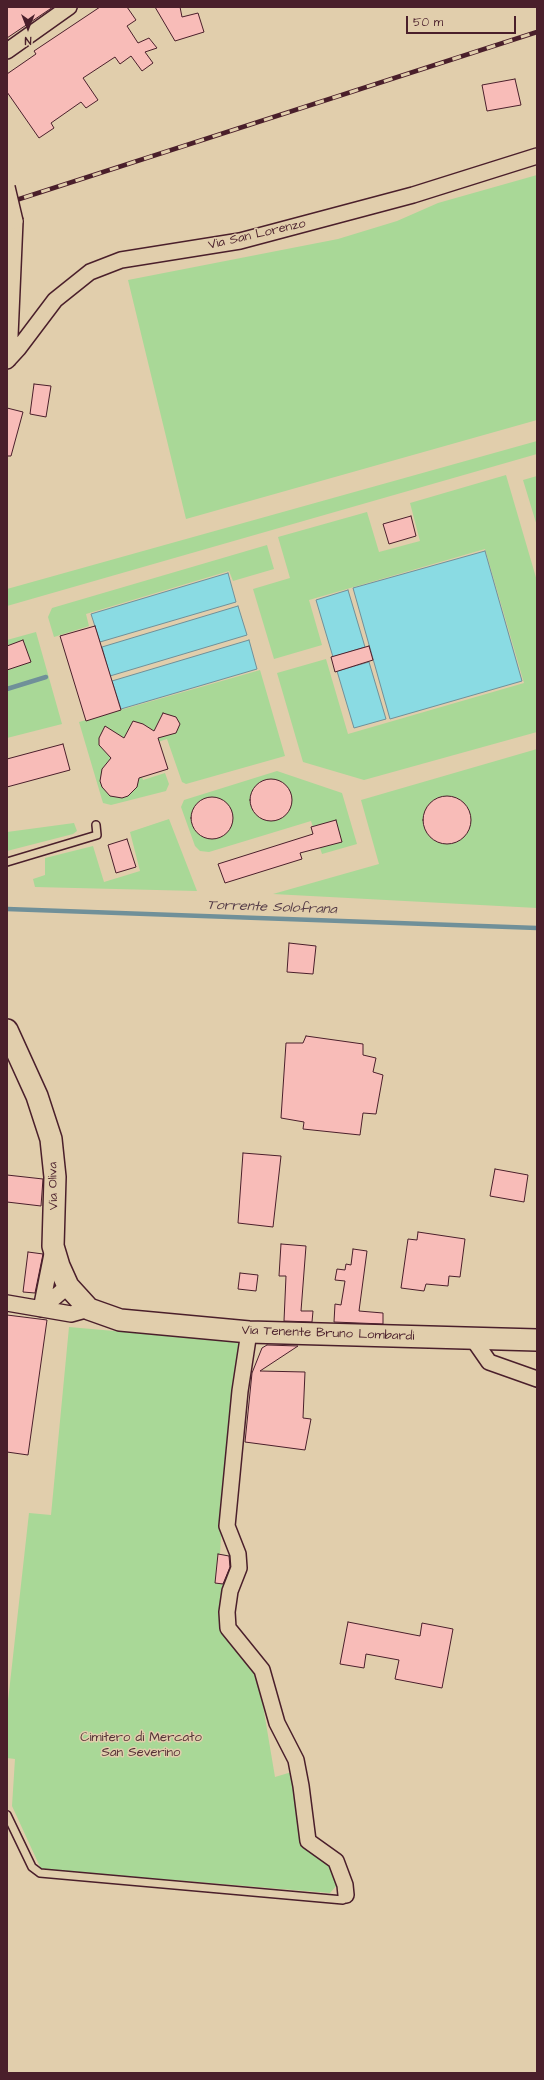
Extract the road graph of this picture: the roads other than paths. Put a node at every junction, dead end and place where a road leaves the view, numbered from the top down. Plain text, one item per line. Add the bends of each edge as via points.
1 (69, 7) edge
2 (7, 51) edge
3 (537, 156) edge
4 (7, 187) edge
5 (8, 360) edge
6 (96, 825) dead end
7 (7, 862) edge
8 (7, 1030) edge
9 (54, 1246) junction
10 (68, 1286) junction
11 (7, 1303) edge
12 (41, 1309) junction
13 (89, 1309) junction
14 (120, 1320) joint
15 (249, 1332) junction
16 (473, 1339) junction
17 (537, 1340) edge
18 (537, 1379) edge
19 (7, 1815) edge
20 (346, 1895) joint

1 - 2 street
3 - 5 street, Via San Lorenzo via 413,195 240,241 115,263 90,272 55,300
4 - 5 street, bridge via 15,222
6 - 7 lane via 97,835
8 - 9 main road, Via Oliva via 37,1096 51,1139 55,1178
9 - 10 main road, Via Oliva
9 - 12 street
10 - 12 street
10 - 13 main road, Via Oliva
11 - 12 street
12 - 13 street via 70,1314
13 - 14 main road, Via Oliva
14 - 15 main road, Via Tenente Bruno Lombardi
15 - 16 main road, Via Tenente Bruno Lombardi
15 - 20 street via 240,1391 227,1526 238,1554 239,1568 230,1591 228,1628 262,1670 277,1723 296,1760 308,1841 336,1861
16 - 17 main road, Via Tenente Bruno Lombardi
16 - 18 street via 489,1362
19 - 20 lane via 32,1867 40,1874 343,1900

